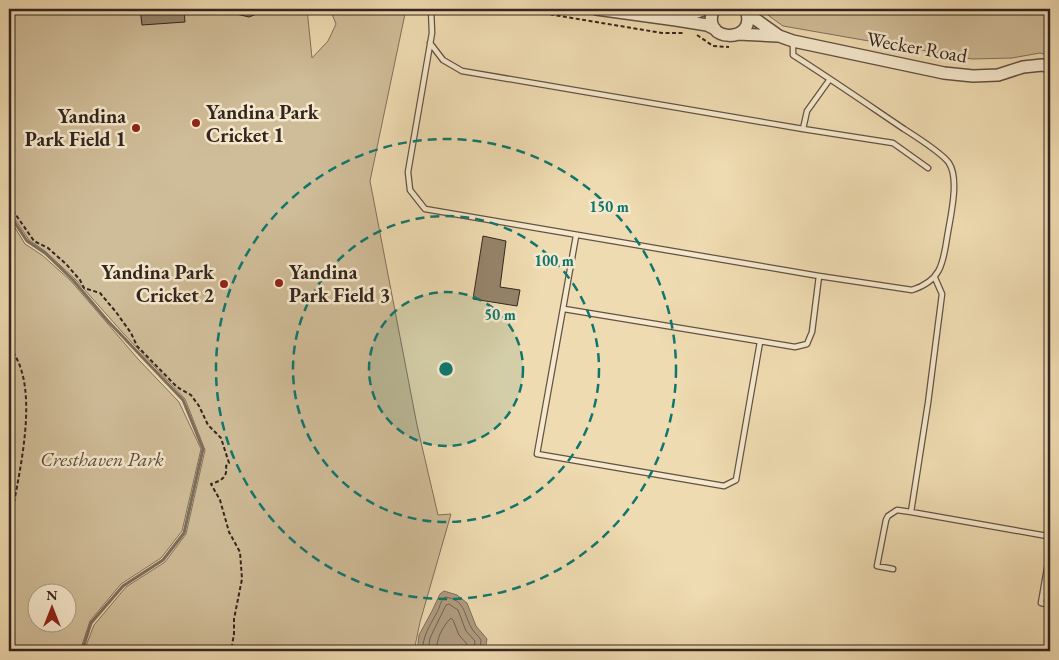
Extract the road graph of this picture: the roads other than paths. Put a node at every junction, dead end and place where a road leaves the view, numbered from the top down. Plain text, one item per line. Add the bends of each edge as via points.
1 (431, 9) edge
2 (596, 9) edge
3 (705, 9) edge
4 (714, 9) edge
5 (747, 11) edge
6 (676, 20) junction
7 (715, 29) junction
8 (738, 34) junction
9 (779, 36) junction
10 (793, 41) junction
11 (430, 43) junction
12 (1050, 67) edge
13 (830, 78) junction
14 (803, 129) junction
15 (928, 168) dead end
16 (576, 236) junction
17 (819, 276) junction
18 (935, 278) junction
19 (564, 309) junction
20 (760, 342) junction
21 (912, 512) junction
22 (1050, 543) edge
23 (1050, 551) edge
24 (893, 569) dead end
25 (1050, 605) edge

1 - 11 lane
2 - 6 street, Wecker Road
3 - 6 street, Wecker Road
4 - 7 street via 711,17
5 - 8 street, Wecker Road via 746,26
5 - 9 street, Wecker Road
6 - 7 street, Wecker Road
7 - 8 street, Wecker Road via 726,36
8 - 9 street, Wecker Road
9 - 10 street, Wecker Road
10 - 12 street, Wecker Road via 972,76 998,75 1023,67
10 - 13 lane via 793,56
11 - 14 lane via 443,60 462,71
11 - 16 lane via 408,172 410,190 425,209
13 - 14 lane via 806,111
13 - 18 lane via 927,144 949,164 954,184 944,256
14 - 15 lane via 893,143
16 - 17 lane
16 - 19 lane
17 - 18 lane via 912,290
17 - 20 lane via 812,332 807,344 795,347
18 - 21 lane via 942,294
19 - 20 lane
19 - 20 lane via 537,454 724,486 736,480
21 - 22 lane via 1047,536
21 - 24 lane via 897,510 886,520 877,566
23 - 25 lane via 1041,603

